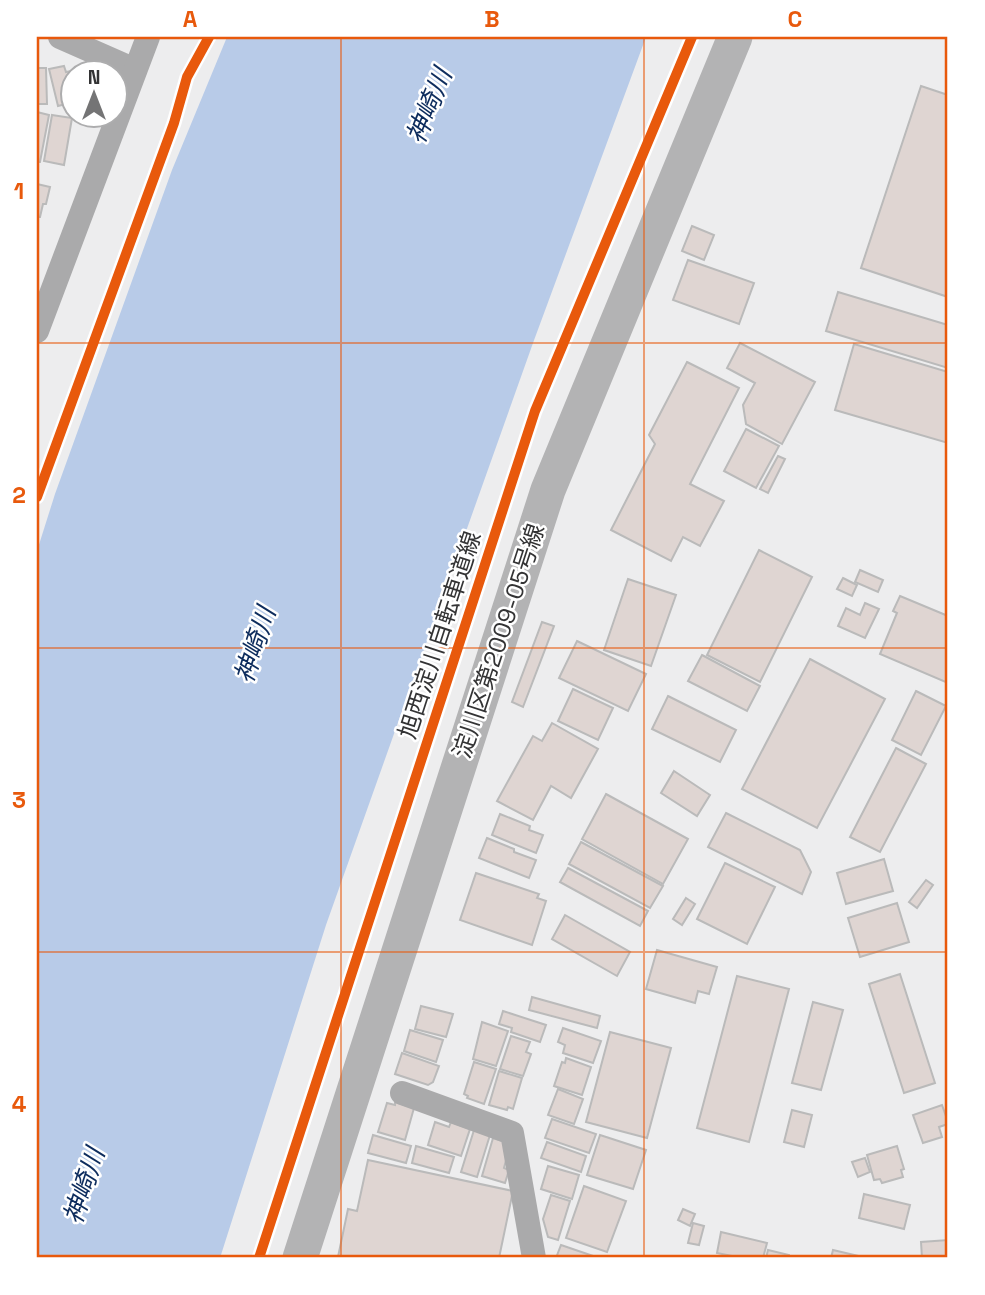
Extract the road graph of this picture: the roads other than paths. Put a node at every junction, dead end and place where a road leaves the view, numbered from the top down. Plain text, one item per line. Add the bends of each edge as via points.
1 (60, 37) edge
2 (148, 37) edge
3 (735, 37) edge
4 (135, 71) junction
5 (37, 331) edge
6 (402, 1093) dead end
7 (300, 1258) edge
8 (534, 1258) edge

1 - 4 street
2 - 4 street
3 - 7 street, 淀川区第2009-05号線 via 548,490
4 - 5 street
6 - 8 street via 512,1133

